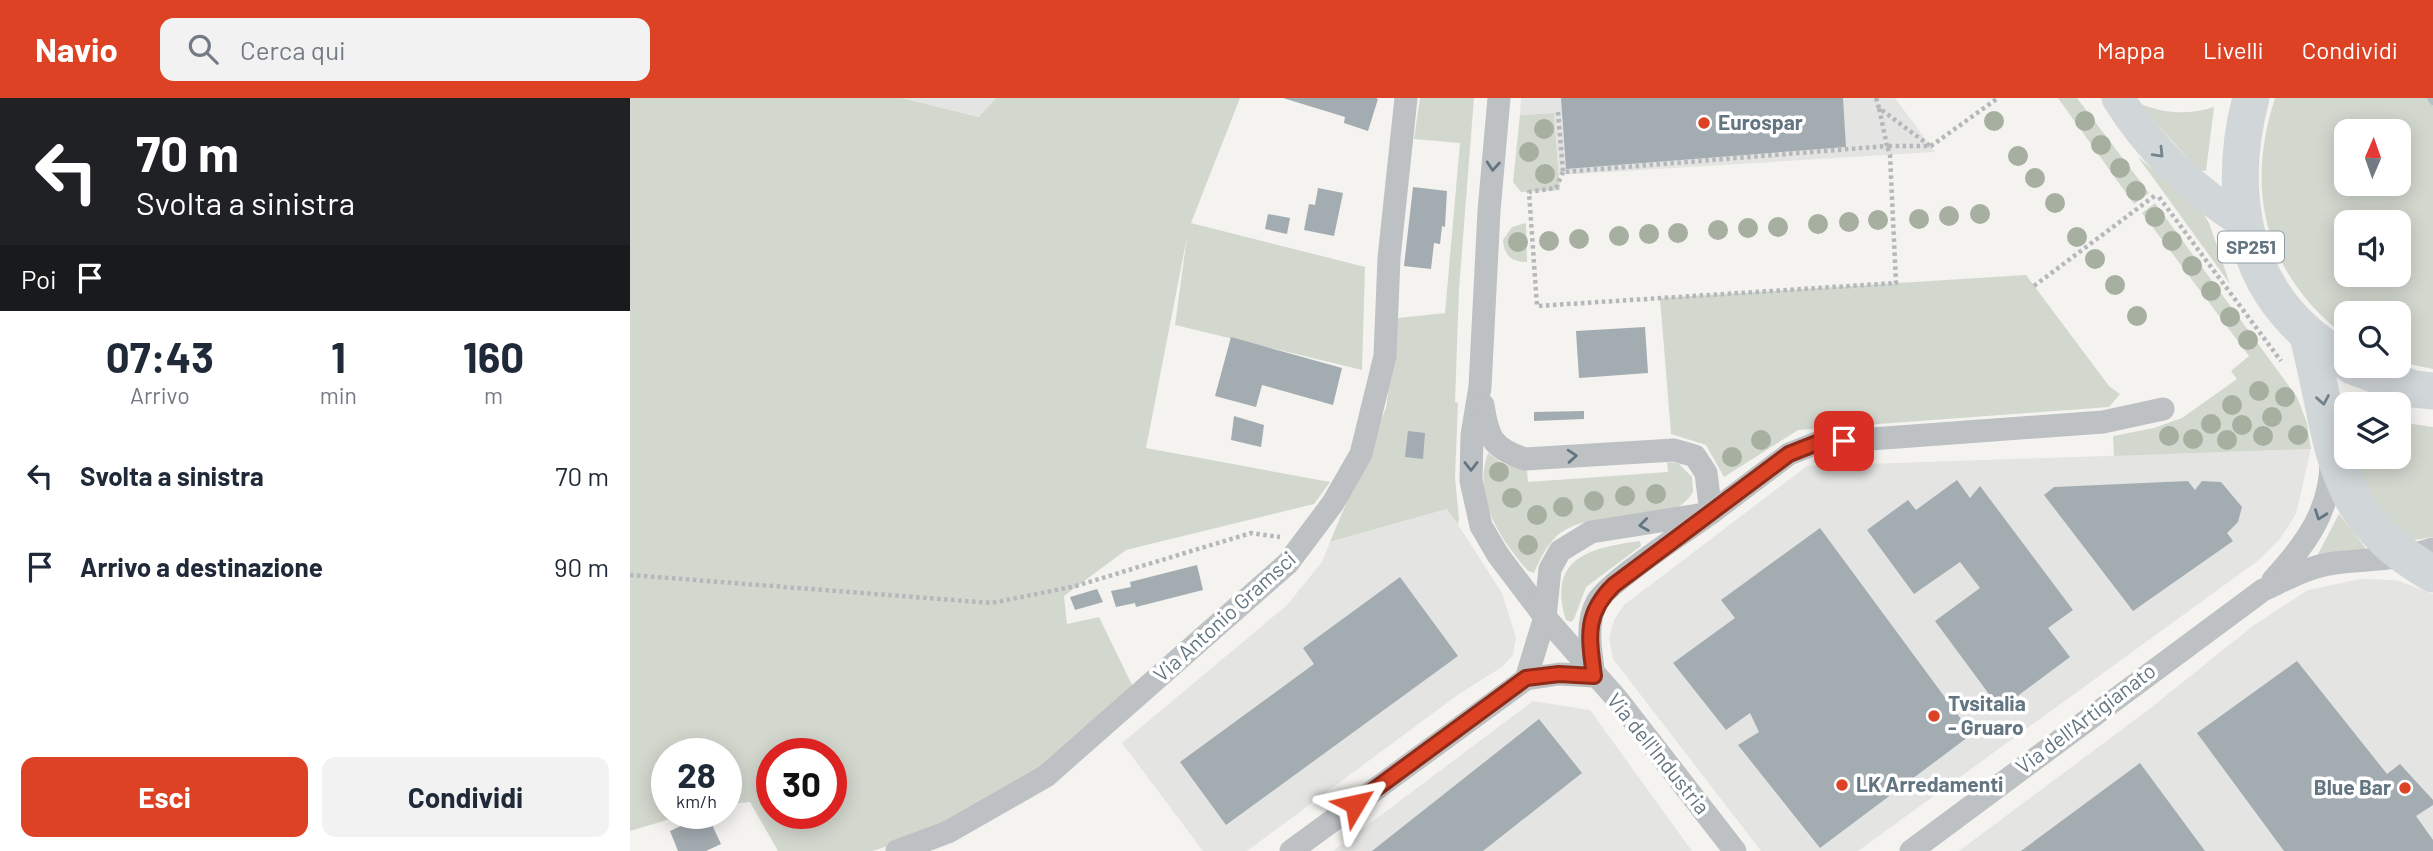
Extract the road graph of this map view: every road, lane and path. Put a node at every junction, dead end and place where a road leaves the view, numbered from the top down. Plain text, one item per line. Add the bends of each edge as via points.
1 (1406, 98) edge
2 (1499, 98) edge
3 (1876, 98) edge
4 (1998, 98) edge
5 (2118, 98) edge
6 (2251, 98) edge
7 (1879, 108) junction
8 (1558, 112) dead end
9 (1886, 146) junction
10 (1931, 146) junction
11 (1563, 172) junction
12 (2150, 184) dead end
13 (2157, 194) junction
14 (2243, 222) junction
15 (2034, 286) dead end
16 (2307, 333) junction
17 (2334, 353) edge
18 (2285, 367) dead end
19 (2384, 378) edge
20 (1480, 387) junction
21 (2433, 391) edge
22 (2163, 408) dead end
23 (2332, 449) junction
24 (1711, 513) junction
25 (1305, 544) junction
26 (2424, 560) edge
27 (630, 575) edge
28 (2263, 590) junction
29 (1545, 617) junction
30 (1594, 676) junction
31 (1526, 678) junction
32 (897, 851) edge
33 (1291, 851) edge
34 (1735, 851) edge
35 (1910, 851) edge

1 - 25 street, Via Antonio Gramsci via 1388,258 1385,356 1377,394 1361,454
2 -> 20 street
3 - 7 path
4 - 10 path
5 -> 14 main road, SP251 via 2147,140 2179,174
6 - 14 main road, SP251 via 2241,136 2238,179
7 - 9 path
7 - 10 path
8 - 11 path
9 - 10 path
9 - 11 path
9 - 11 path via 1896,284 1537,306 1529,192 1556,188
12 - 13 path
13 - 15 path
13 - 18 path
14 - 16 main road, SP251 via 2267,283
16 - 17 main road, SP251
16 -> 23 main road, SP251
19 - 21 main road
20 -> 24 street via 1487,435 1506,453 1525,458 1684,451 1695,456 1706,473
20 -> 29 street via 1471,481 1481,526
22 - 24 street via 2103,422 1817,443 1789,454
23 - 26 main road, SP251 via 2354,506
23 -> 28 street via 2331,483 2317,525
24 -> 29 street via 1591,532 1570,543 1550,569
24 - 30 street via 1597,602 1590,624
25 - 27 path via 1251,533 1076,586 992,603
25 - 32 street, Via Antonio Gramsci via 1046,776 948,832
26 - 28 street via 2324,566
28 - 35 street, Via dell'Artigianato
29 - 30 street
29 - 31 street
30 - 31 street, Via dell'Industria
30 - 34 street, Via dell'Industria
31 - 33 street, Via dell'Industria

